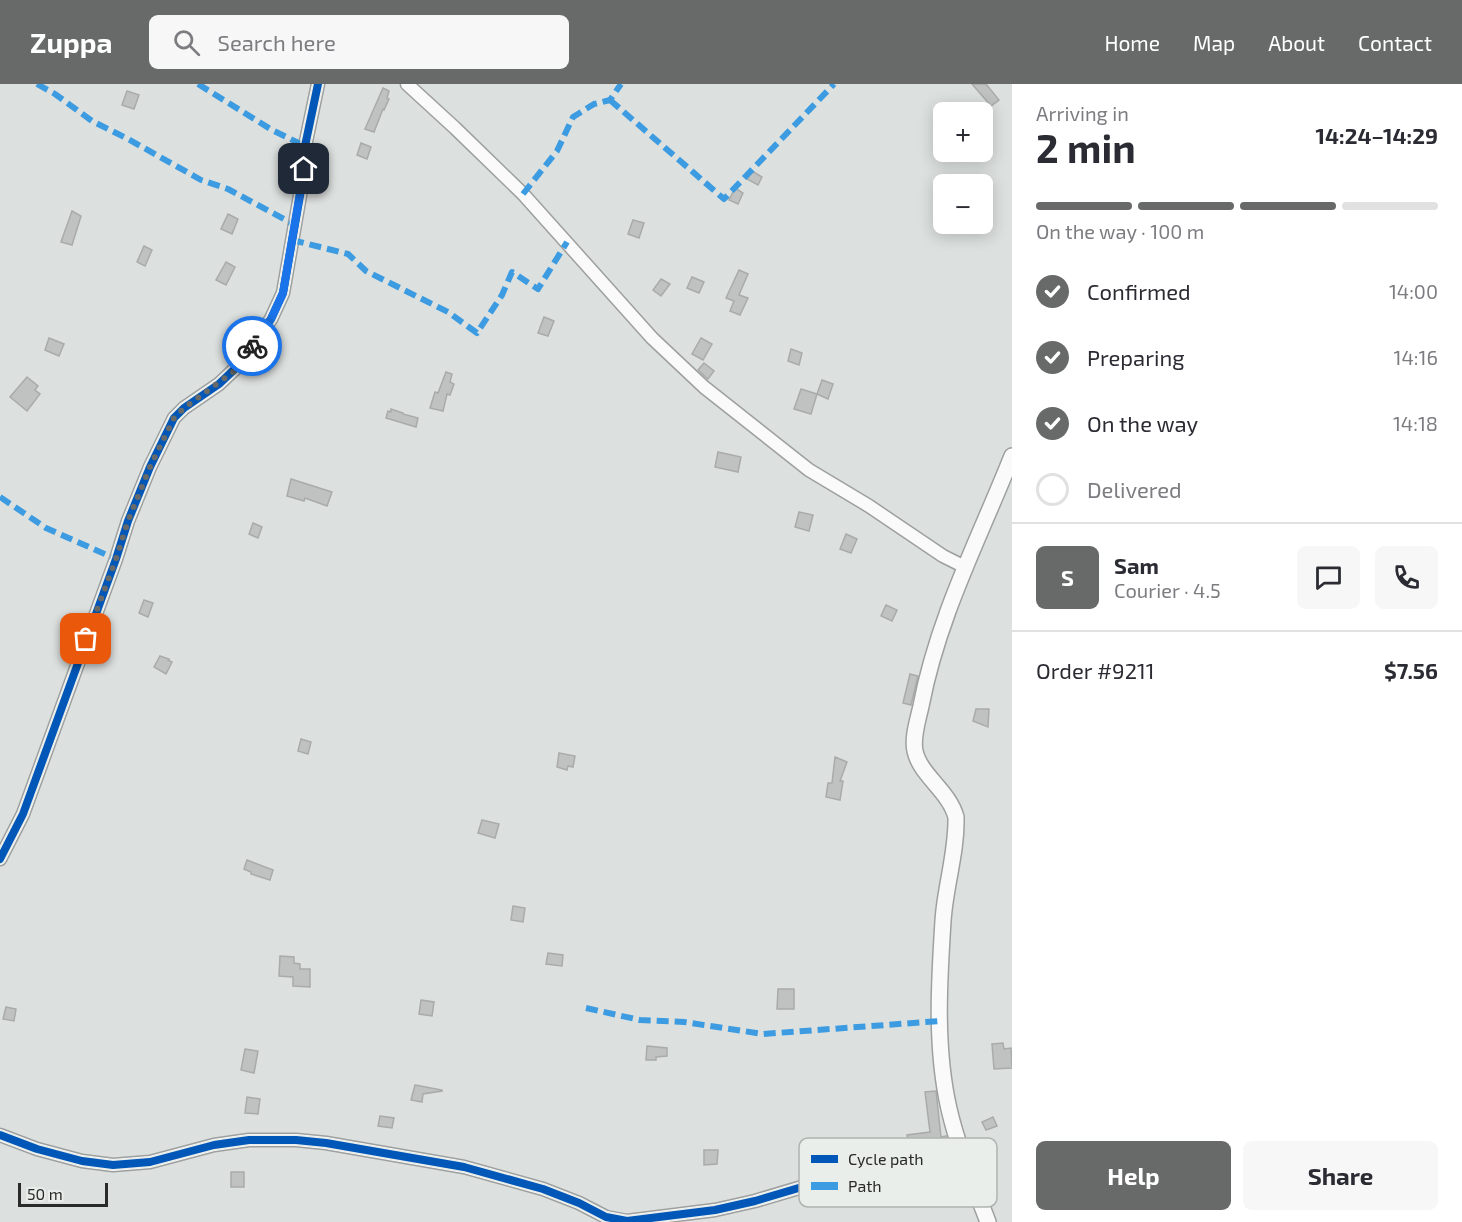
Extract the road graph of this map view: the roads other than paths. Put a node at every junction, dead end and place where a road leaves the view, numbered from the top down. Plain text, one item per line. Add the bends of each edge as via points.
1 (318, 84) edge
2 (407, 84) edge
3 (1012, 456) edge
4 (965, 567) junction
5 (0, 859) edge
6 (0, 1135) edge
7 (958, 1138) edge
8 (799, 1188) edge
9 (982, 1207) edge
10 (988, 1222) edge

1 - 5 street via 278,307 238,366 179,412 163,440 128,521 23,814
2 - 4 street via 523,194 652,338 704,387 809,470
3 - 4 street
4 - 7 street via 936,640 914,744 918,759 950,802 956,817 944,913 939,1021 949,1108
6 - 8 street via 82,1161 113,1165 150,1162 249,1140 326,1143 464,1167 543,1189 606,1217 627,1221 715,1210
9 - 10 street

